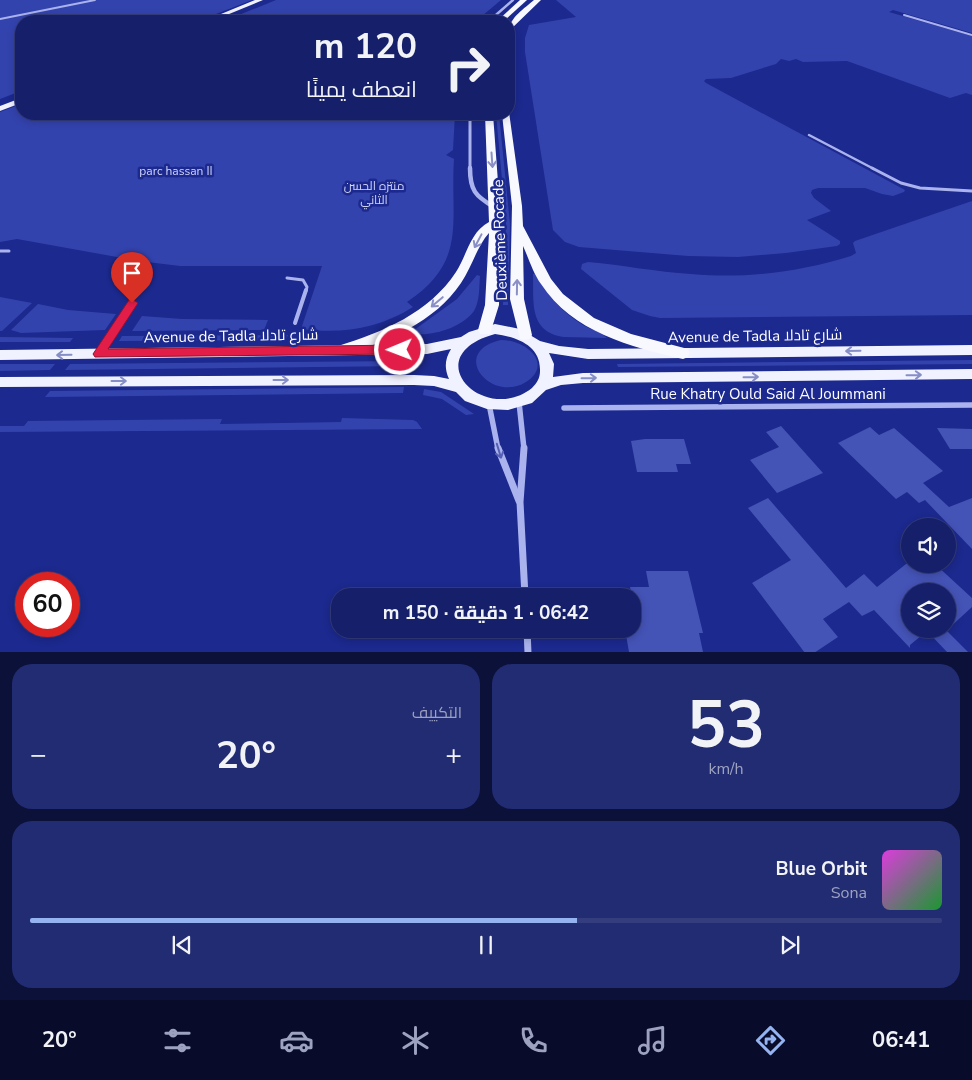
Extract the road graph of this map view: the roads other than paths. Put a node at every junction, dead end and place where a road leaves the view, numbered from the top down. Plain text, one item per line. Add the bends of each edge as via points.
1 (95, 0) edge
2 (260, 0) edge
3 (269, 0) edge
4 (513, 0) edge
5 (524, 0) edge
6 (538, 0) edge
7 (20, 15) edge
8 (222, 15) edge
9 (231, 15) edge
10 (495, 15) edge
11 (507, 15) edge
12 (904, 15) dead end
13 (15, 16) edge
14 (0, 19) edge
15 (515, 22) edge
16 (972, 35) edge
17 (15, 98) edge
18 (15, 103) edge
19 (0, 104) edge
20 (0, 109) edge
21 (470, 120) edge
22 (489, 120) edge
23 (507, 120) edge
24 (809, 135) dead end
25 (972, 191) edge
26 (495, 207) junction
27 (495, 223) junction
28 (518, 227) junction
29 (9, 251) dead end
30 (0, 252) edge
31 (286, 278) dead end
32 (132, 303) dead end
33 (295, 323) dead end
34 (485, 330) junction
35 (525, 335) junction
36 (462, 342) junction
37 (539, 346) junction
38 (343, 350) junction
39 (972, 350) edge
40 (684, 353) junction
41 (99, 354) junction
42 (0, 355) edge
43 (972, 374) edge
44 (0, 382) edge
45 (541, 386) junction
46 (458, 387) junction
47 (519, 402) junction
48 (489, 404) junction
49 (972, 404) edge
50 (564, 408) dead end
51 (520, 502) junction
52 (525, 588) edge
53 (527, 638) edge
54 (528, 652) edge

1 - 7 lane
2 - 8 main road
3 - 9 main road
4 - 10 street
5 - 11 highway
6 - 15 highway
12 - 16 lane
13 - 14 lane
17 - 19 main road
18 - 20 main road
21 - 26 street via 470,184 480,199
22 -> 26 highway, Deuxième Rocade
23 - 28 highway, Deuxième Rocade
24 - 25 lane via 902,184
26 - 27 highway, Deuxième Rocade
27 - 34 highway, Deuxième Rocade via 492,306
27 -> 38 highway via 480,234 467,264 434,305 394,330
35 -> 28 highway, Deuxième Rocade via 517,299
28 - 40 highway via 546,282 563,303 609,331 658,348
29 - 30 lane
31 - 33 lane via 299,279 307,287
32 - 41 lane
34 - 35 main road via 506,329
34 - 36 main road
35 - 37 main road
36 - 38 main road, Avenue de Tadla شارع تادلا via 427,349
36 - 46 main road via 450,364
37 - 40 main road, Avenue de Tadla شارع تادلا via 578,353
37 - 45 main road via 547,366
38 - 41 main road, Avenue de Tadla شارع تادلا
39 -> 40 main road, Avenue de Tadla شارع تادلا
41 -> 42 main road, Avenue de Tadla شارع تادلا
45 -> 43 main road via 582,378
44 -> 46 main road via 414,380
45 - 47 main road
46 - 48 main road via 467,395
47 - 48 main road
47 - 51 street via 524,448
48 -> 51 street via 498,449
49 - 50 street, Rue Khatry Ould Said Al Joummani
51 - 52 street
53 - 54 street

